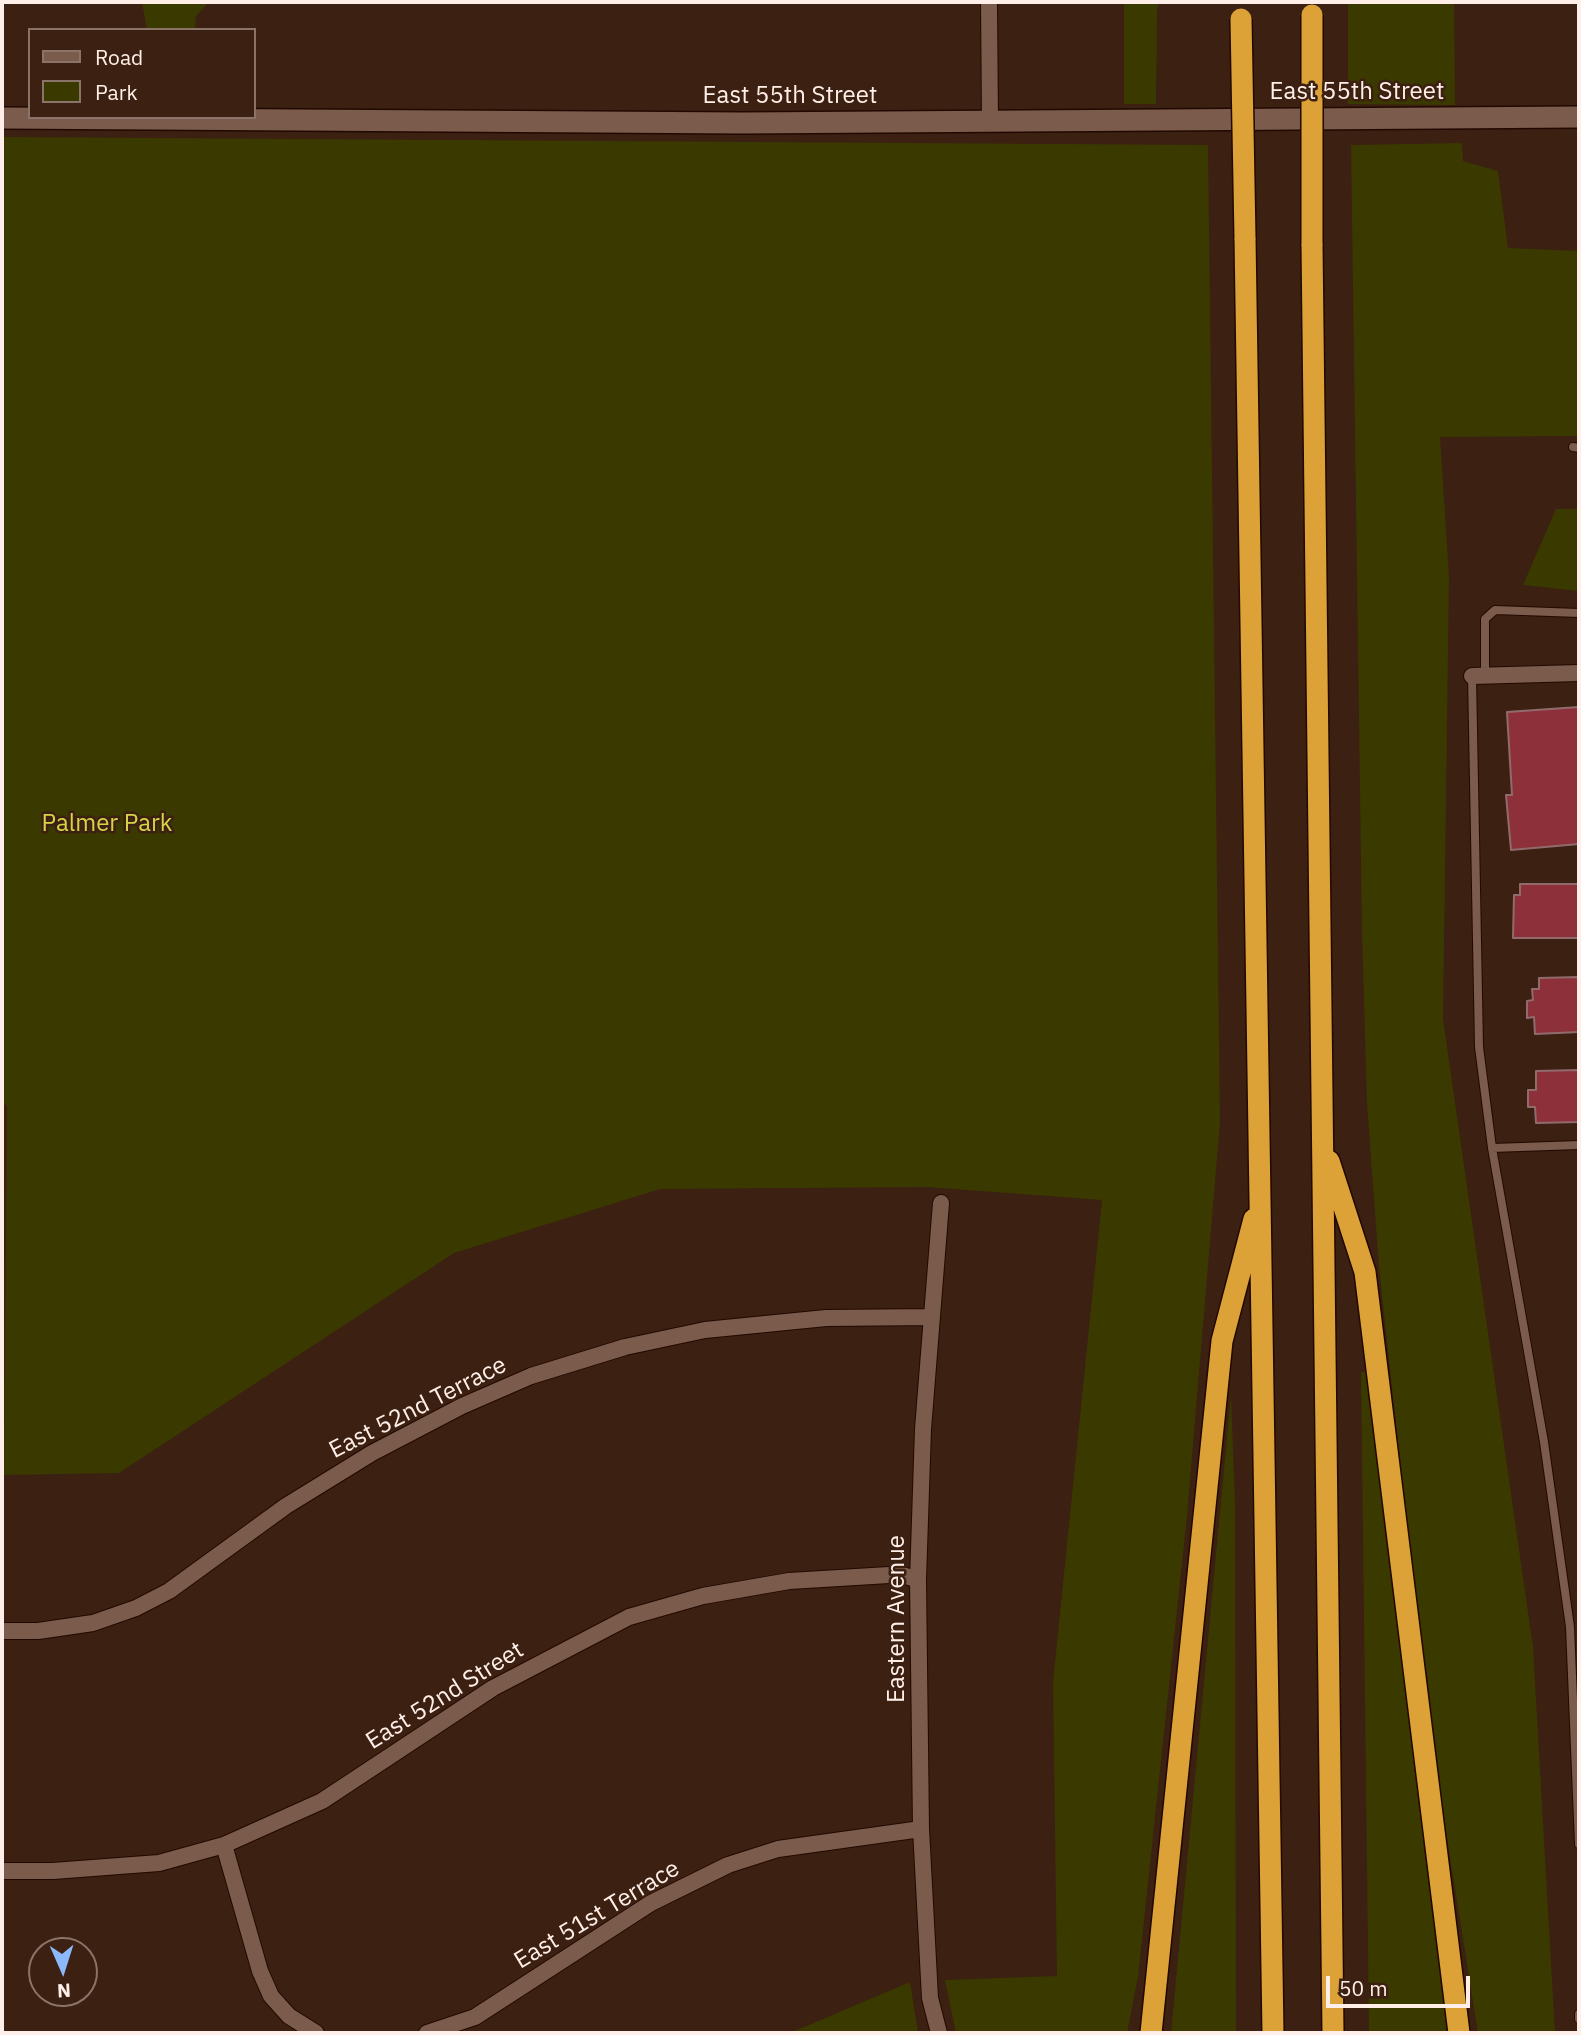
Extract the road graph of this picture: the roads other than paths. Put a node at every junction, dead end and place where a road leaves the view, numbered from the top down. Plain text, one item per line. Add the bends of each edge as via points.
1 (989, 2) edge
2 (1312, 8) edge
3 (1241, 10) edge
4 (1579, 117) edge
5 (2, 118) edge
6 (28, 118) edge
7 (150, 119) edge
8 (990, 121) junction
9 (1579, 613) edge
10 (1579, 673) edge
11 (1479, 676) junction
12 (1322, 1140) junction
13 (1579, 1145) edge
14 (1493, 1148) junction
15 (1260, 1194) junction
16 (941, 1203) dead end
17 (932, 1317) junction
18 (918, 1580) junction
19 (2, 1631) edge
20 (1576, 1658) edge
21 (920, 1829) junction
22 (1579, 1844) edge
23 (224, 1845) junction
24 (2, 1871) edge
25 (1273, 2026) edge
26 (316, 2033) edge
27 (427, 2033) edge
28 (939, 2033) edge
29 (1151, 2033) edge
30 (1333, 2033) edge
31 (1459, 2033) edge

1 - 8 street
2 - 12 highway, bridge
3 - 15 highway, bridge
4 - 8 street, East 55th Street
5 - 6 street, East 55th Street
7 - 8 street, East 55th Street
9 - 11 lane via 1494,610 1485,619
10 - 11 street
11 - 14 lane via 1479,1047
12 - 30 highway
12 - 31 highway via 1365,1272
13 - 14 lane
14 - 20 lane
15 - 25 highway
15 - 29 highway via 1222,1341
16 - 17 street, Eastern Avenue
17 - 18 street, Eastern Avenue
17 - 19 street, East 52nd Terrace via 826,1318 705,1330 625,1347 531,1376 372,1453 286,1506 169,1591 136,1608 93,1623
18 - 21 street, Eastern Avenue
18 - 23 street, East 52nd Street via 889,1574 789,1581 704,1596 629,1617 492,1688 322,1801
20 - 22 lane
21 - 27 street, East 51st Terrace via 778,1849 729,1865 651,1903 475,2017
21 - 28 street, Eastern Avenue via 930,1998
23 - 24 street, East 52nd Street via 159,1863
23 - 26 street via 271,1996 289,2016

